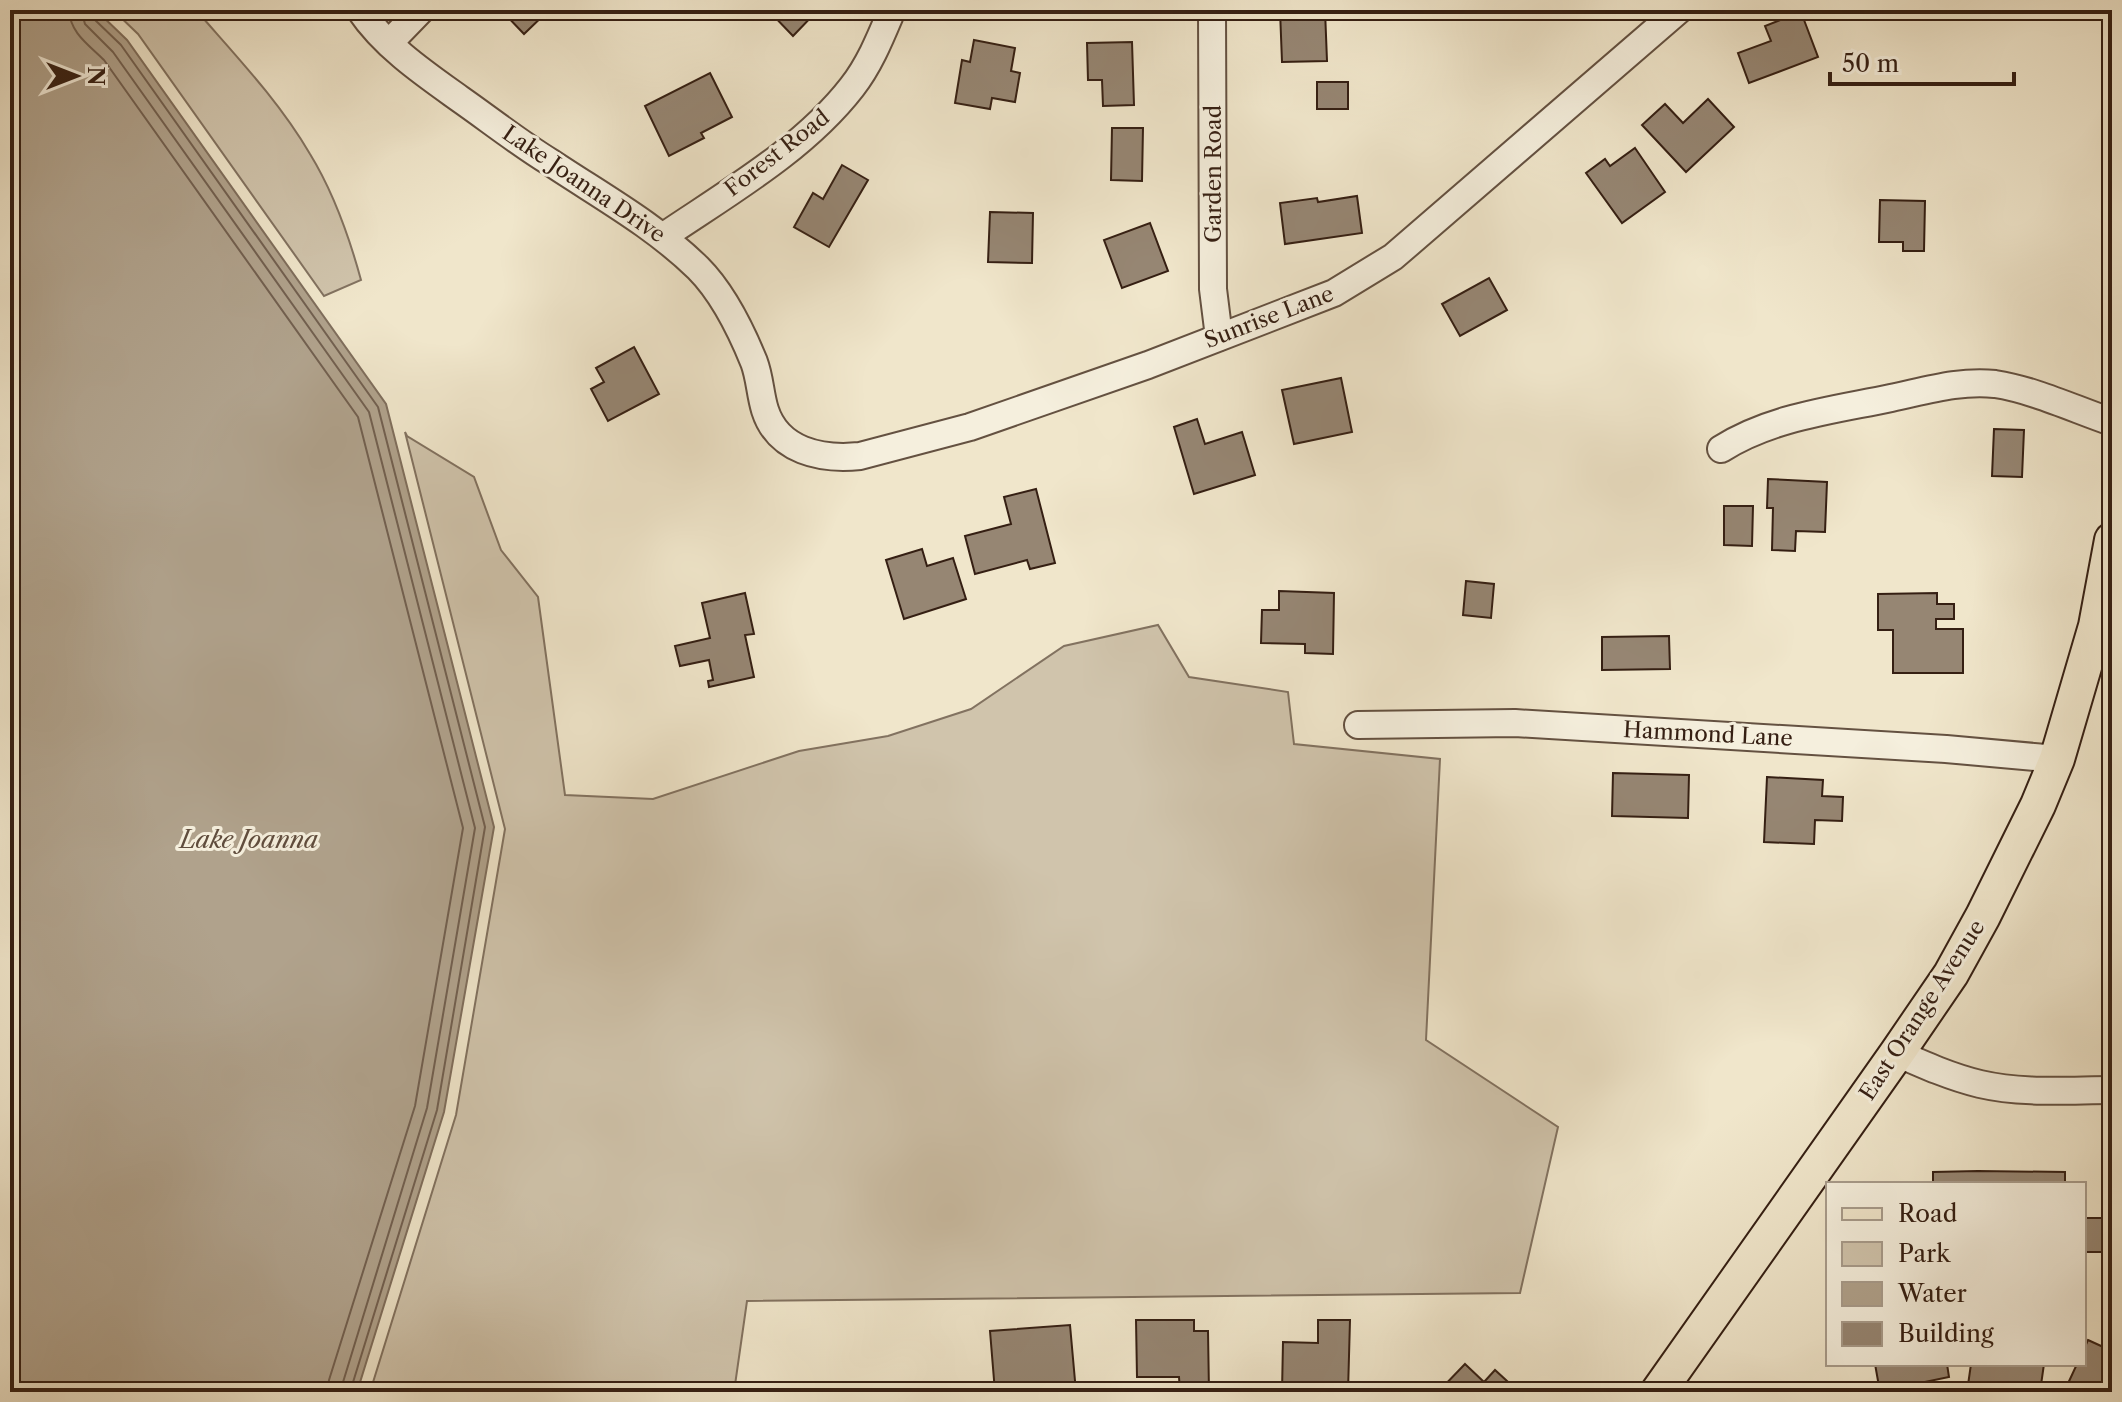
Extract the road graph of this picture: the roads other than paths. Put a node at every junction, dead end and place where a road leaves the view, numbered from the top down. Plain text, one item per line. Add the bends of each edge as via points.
1 (360, 10) edge
2 (421, 10) edge
3 (892, 10) edge
4 (1212, 10) edge
5 (1679, 10) edge
6 (389, 43) junction
7 (664, 236) junction
8 (1219, 337) junction
9 (2112, 422) edge
10 (780, 437) joint
11 (1721, 449) dead end
12 (2112, 540) edge
13 (1358, 725) dead end
14 (2057, 759) junction
15 (1897, 1053) junction
16 (2112, 1090) edge
17 (1658, 1392) edge

1 - 6 street, Lake Joanna Drive
2 - 6 street
3 - 7 street, Forest Road via 854,84 827,116
4 - 8 street, Garden Road via 1213,289
5 - 8 street, Sunrise Lane via 1393,257 1334,293
6 - 7 street, Lake Joanna Drive via 545,159
7 - 10 street, Lake Joanna Drive via 728,308
8 - 10 street, Sunrise Lane via 970,427 860,456 826,456
9 - 11 street via 2026,392 1965,383 1772,425
12 - 14 main road, East Orange Avenue via 2096,626
13 - 14 street, Hammond Lane via 1515,723
14 - 15 main road, East Orange Avenue via 1983,916
15 - 16 street via 1981,1085
15 - 17 main road, East Orange Avenue

